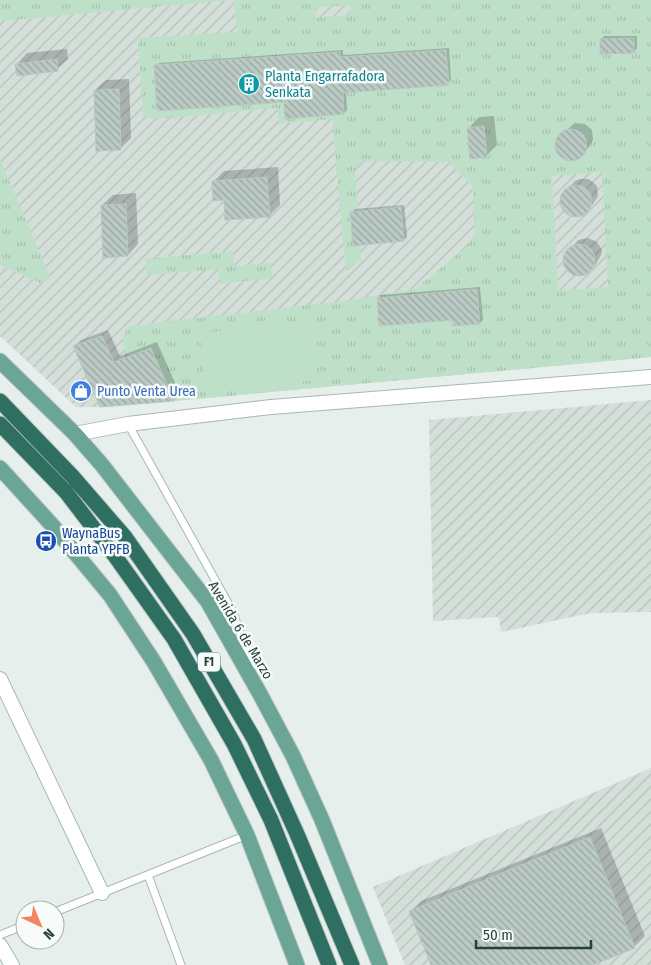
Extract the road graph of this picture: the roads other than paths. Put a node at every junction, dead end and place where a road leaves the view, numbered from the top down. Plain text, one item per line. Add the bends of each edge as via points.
1 (0, 360) edge
2 (651, 377) edge
3 (0, 400) edge
4 (0, 424) edge
5 (128, 424) junction
6 (75, 434) junction
7 (0, 468) edge
8 (6, 482) edge
9 (0, 679) edge
10 (260, 694) junction
11 (247, 835) junction
12 (148, 875) junction
13 (102, 893) junction
14 (65, 908) edge
15 (15, 929) edge
16 (0, 935) edge
17 (0, 945) edge
18 (12, 965) edge
19 (181, 965) edge
20 (297, 965) edge
21 (329, 965) edge
22 (352, 965) edge
23 (380, 965) edge

1 - 6 main road, Avenida 6 de Marzo
2 - 5 street via 271,407
3 - 22 highway, F1 via 74,477 125,537 193,634 254,739
4 - 21 highway, F1 via 66,492 174,639 234,744 267,812
5 - 6 street
5 - 10 lane via 234,612
6 - 10 main road, Avenida 6 de Marzo via 208,602
7 - 8 main road
8 - 11 main road via 52,525 110,595 211,760
9 - 13 street
10 - 23 main road, Avenida 6 de Marzo via 322,820
11 - 12 lane
11 - 20 main road
12 - 13 lane
12 - 19 lane
13 - 14 lane
15 - 16 lane
17 - 18 street

